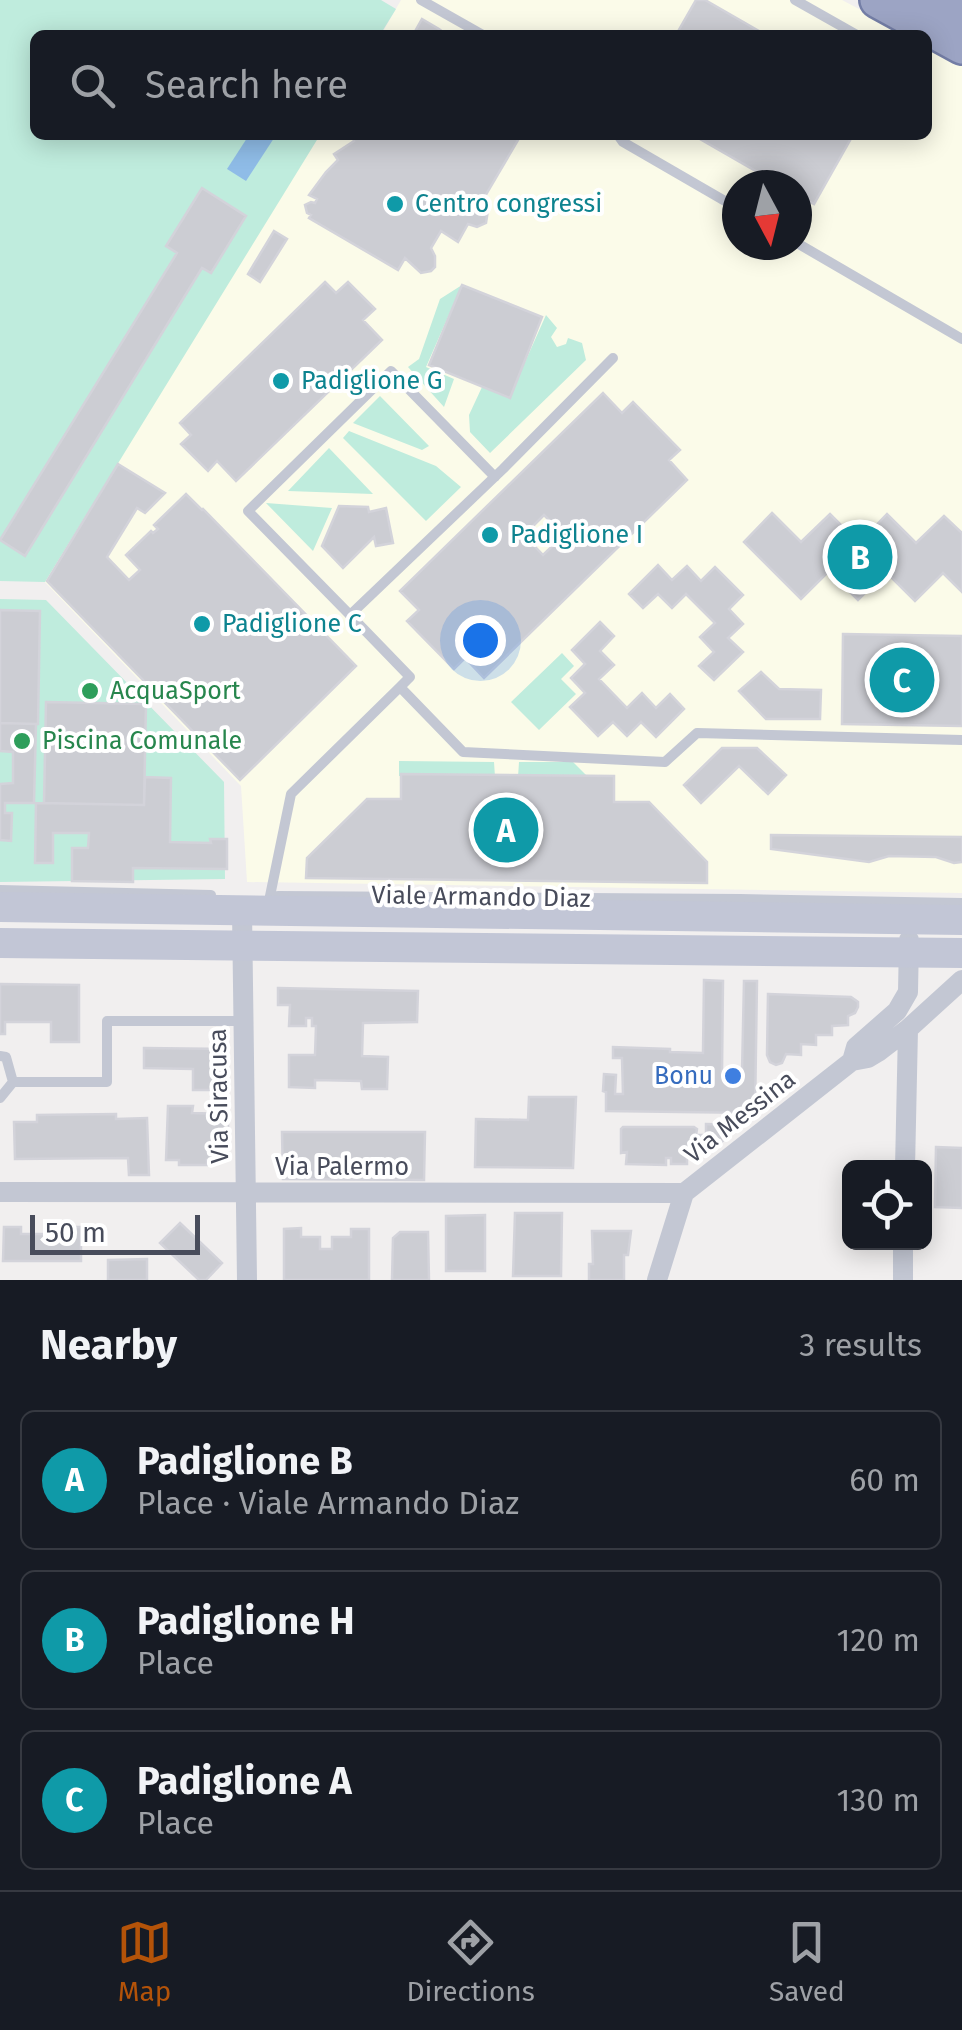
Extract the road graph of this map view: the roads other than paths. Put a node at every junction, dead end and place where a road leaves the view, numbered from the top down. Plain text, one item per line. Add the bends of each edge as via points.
1 (796, 0) edge
2 (878, 0) edge
3 (916, 0) edge
4 (425, 1) edge
5 (962, 11) edge
6 (474, 30) edge
7 (848, 30) edge
8 (962, 46) edge
9 (622, 140) edge
10 (722, 199) edge
11 (812, 252) edge
12 (962, 340) edge
13 (614, 358) dead end
14 (495, 477) junction
15 (350, 615) junction
16 (400, 687) junction
17 (962, 740) edge
18 (0, 890) edge
19 (270, 896) junction
20 (240, 900) junction
21 (962, 903) edge
22 (0, 907) edge
23 (909, 919) junction
24 (962, 920) edge
25 (0, 943) edge
26 (243, 947) junction
27 (909, 952) junction
28 (962, 953) edge
29 (962, 980) edge
30 (244, 1020) junction
31 (908, 1029) junction
32 (0, 1056) edge
33 (852, 1061) junction
34 (13, 1082) junction
35 (0, 1098) edge
36 (905, 1160) edge
37 (0, 1192) edge
38 (245, 1192) junction
39 (684, 1193) junction
40 (904, 1250) edge
41 (246, 1280) edge
42 (657, 1280) edge
43 (903, 1280) edge

1 - 7 lane
2 - 8 highway
3 - 5 highway
4 - 6 lane
9 - 10 lane
11 - 12 lane
13 - 14 lane
14 - 15 lane
14 - 15 lane via 391,372 248,510
15 - 16 lane via 410,677
16 - 17 lane via 463,752 665,762 697,733
16 - 19 lane via 291,794
18 - 20 lane, Viale Armando Diaz
19 - 20 lane, Viale Armando Diaz
19 - 21 lane, Viale Armando Diaz
20 - 22 main road, Viale Armando Diaz
20 - 23 main road, Viale Armando Diaz
20 - 26 street, Via Siracusa
23 - 24 main road, Viale Armando Diaz
23 - 27 street, Via Messina
25 - 26 main road, Viale Armando Diaz
26 - 27 main road, Viale Armando Diaz
26 - 30 street, Via Siracusa
27 - 28 main road, Viale Armando Diaz
27 - 33 street, Via Messina via 908,992 897,1011 856,1047
29 - 31 street, Via Messina
30 - 34 lane via 107,1021 107,1082
30 - 38 street, Via Siracusa
31 - 33 street, Via Messina via 868,1058
31 - 36 street
32 - 34 lane via 6,1056
33 - 39 street, Via Messina
34 - 35 lane
37 - 38 street, Via Palermo
38 - 39 street, Via Palermo
38 - 41 street, Via Siracusa
39 - 42 street, Via Messina
40 - 43 street

